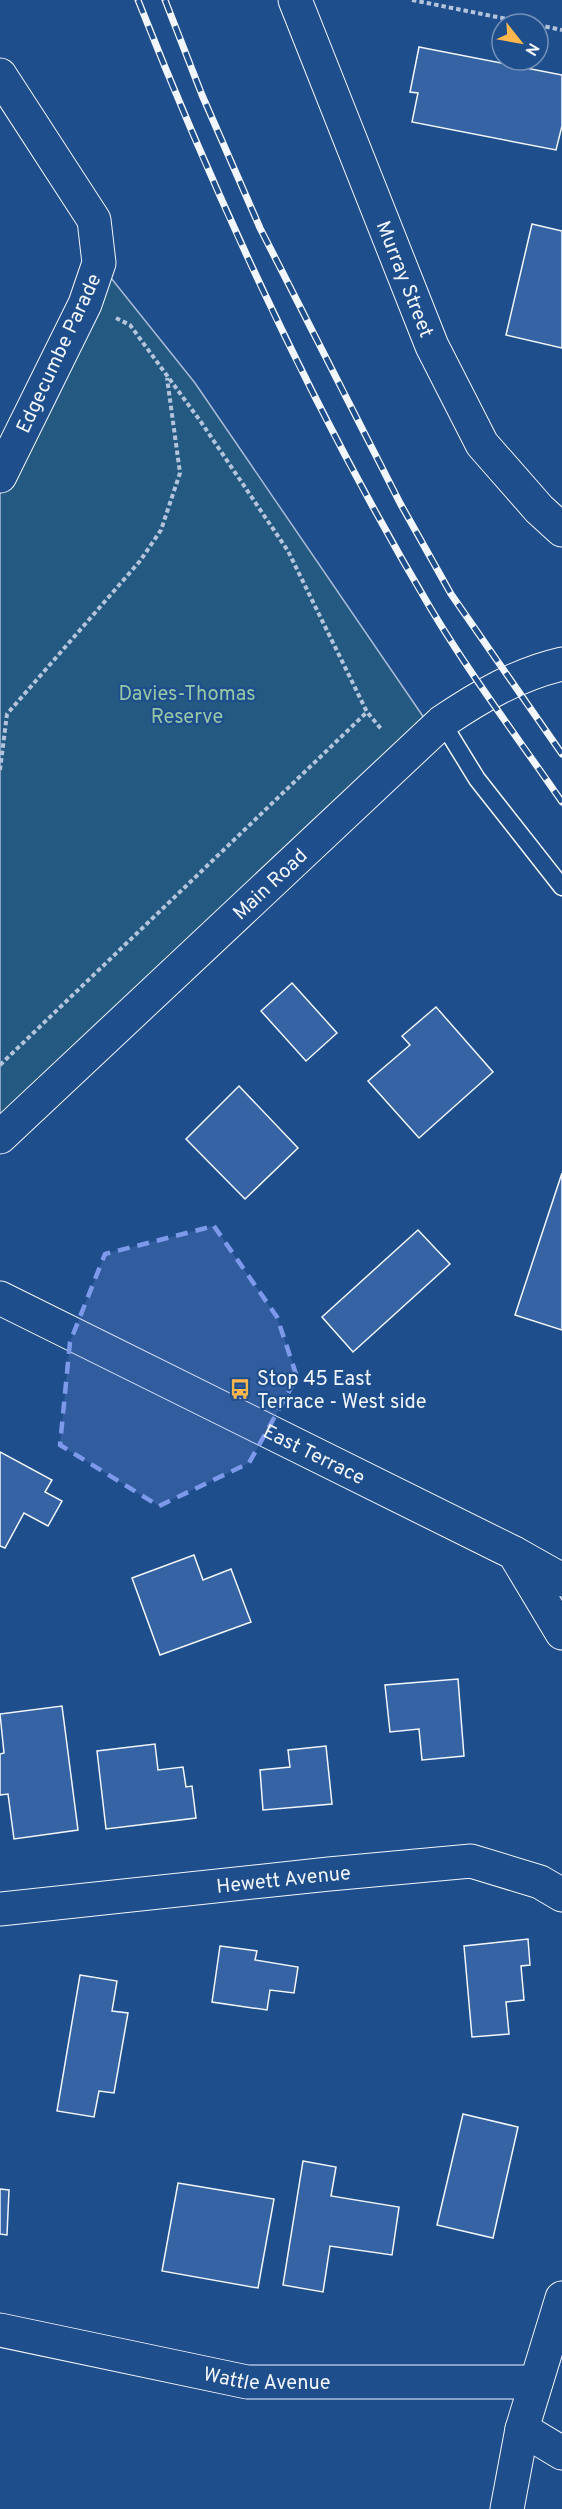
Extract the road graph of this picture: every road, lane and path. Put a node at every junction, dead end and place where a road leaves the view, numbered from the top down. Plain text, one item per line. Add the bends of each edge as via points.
1 (295, 0) edge
2 (412, 0) edge
3 (490, 16) edge
4 (0, 75) edge
5 (86, 304) junction
6 (167, 376) junction
7 (0, 476) edge
8 (562, 531) edge
9 (562, 664) edge
10 (367, 712) junction
11 (442, 722) junction
12 (404, 756) junction
13 (0, 770) edge
14 (562, 887) edge
15 (0, 1065) edge
16 (0, 1137) edge
17 (0, 1298) edge
18 (514, 1553) junction
19 (562, 1580) edge
20 (562, 1633) edge
21 (562, 1895) edge
22 (0, 1910) edge
23 (562, 2298) edge
24 (0, 2330) edge
25 (536, 2382) junction
26 (522, 2429) junction
27 (562, 2453) edge
28 (507, 2509) edge

1 - 8 street, Murray Street via 432,346 482,444
2 - 3 path
4 - 5 street, Edgecumbe Parade via 94,220 99,263
5 - 6 path via 130,325
5 - 7 street, Edgecumbe Parade
6 - 10 path via 288,551
6 - 13 path via 180,473 161,530 140,561 7,714
9 - 11 street, Main Road via 486,693
10 - 12 path
10 - 15 path
11 - 12 street, Main Road
11 - 14 lane via 477,779
12 - 16 street, Main Road
17 - 18 street, East Terrace
18 - 19 street, East Terrace
18 - 20 street
21 - 22 street, Hewett Avenue via 540,1882 471,1861
23 - 25 street
24 - 25 street, Wattle Avenue via 247,2382
25 - 26 street
26 - 27 street
26 - 28 street

